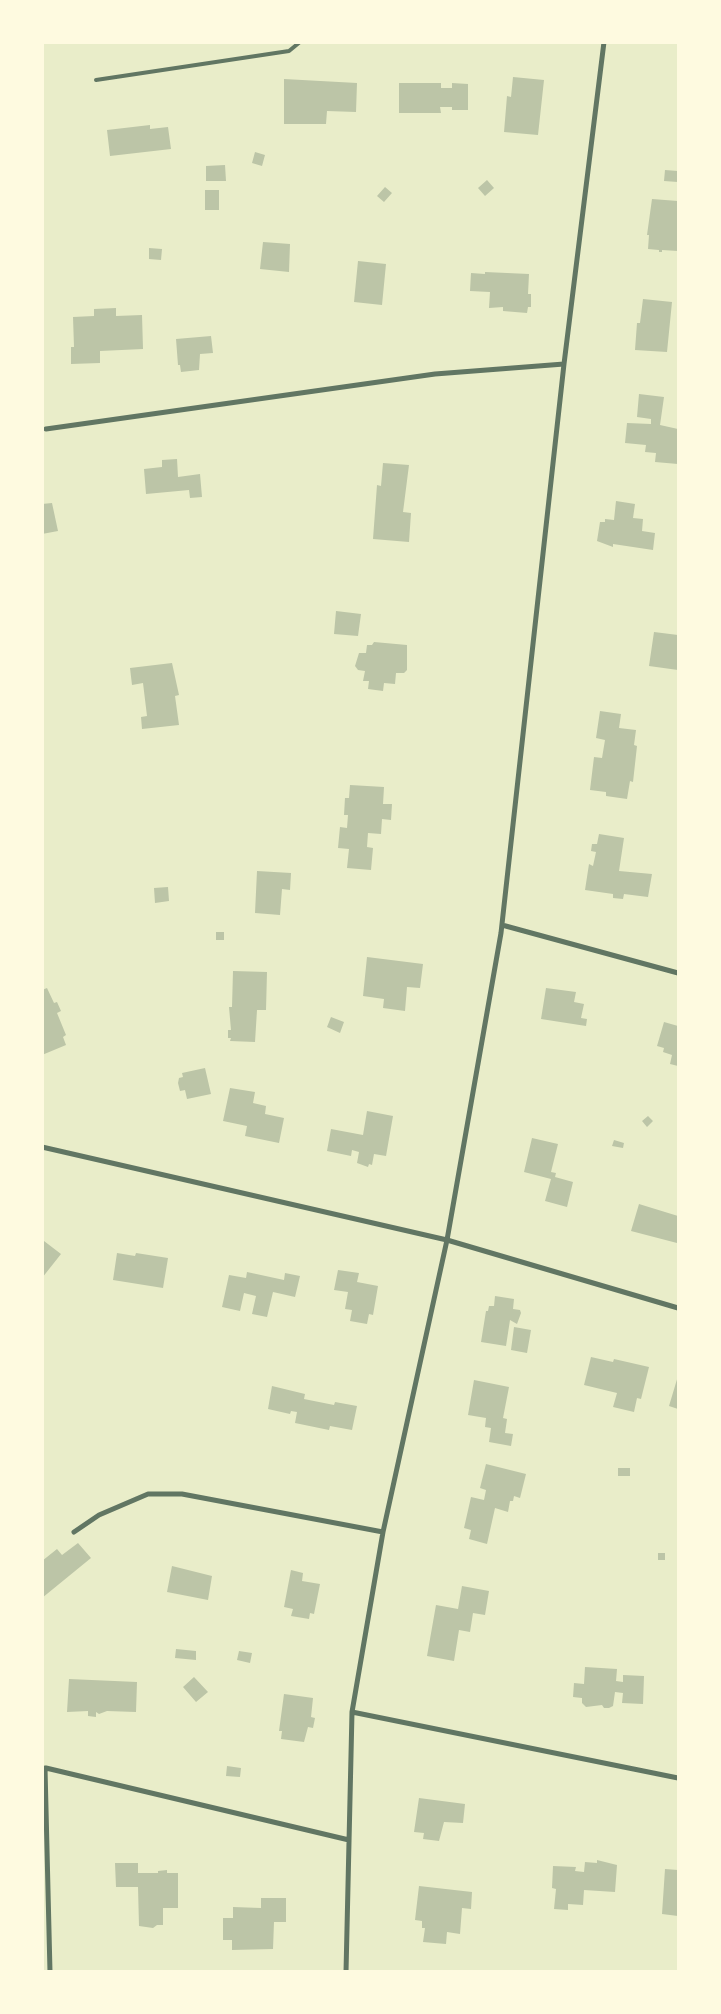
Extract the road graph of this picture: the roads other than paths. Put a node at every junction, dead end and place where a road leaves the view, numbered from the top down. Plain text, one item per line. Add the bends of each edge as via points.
1 (300, 42) edge
2 (604, 42) edge
3 (96, 80) dead end
4 (564, 364) junction
5 (46, 429) dead end
6 (502, 925) junction
7 (678, 974) edge
8 (42, 1147) edge
9 (447, 1240) junction
10 (678, 1308) edge
11 (74, 1532) dead end
12 (383, 1532) junction
13 (352, 1712) junction
14 (44, 1768) edge
15 (678, 1778) edge
16 (349, 1840) junction
17 (50, 1972) edge
18 (346, 1972) edge

1 - 3 lane via 289,51
2 - 4 street
4 - 5 street via 435,374
4 - 6 street
6 - 7 street
6 - 9 street
8 - 9 street
9 - 10 street
9 - 12 street
11 - 12 street via 99,1515 148,1494 182,1494
12 - 13 street
13 - 15 street
13 - 16 street
14 - 16 street
14 - 17 street
16 - 18 street

